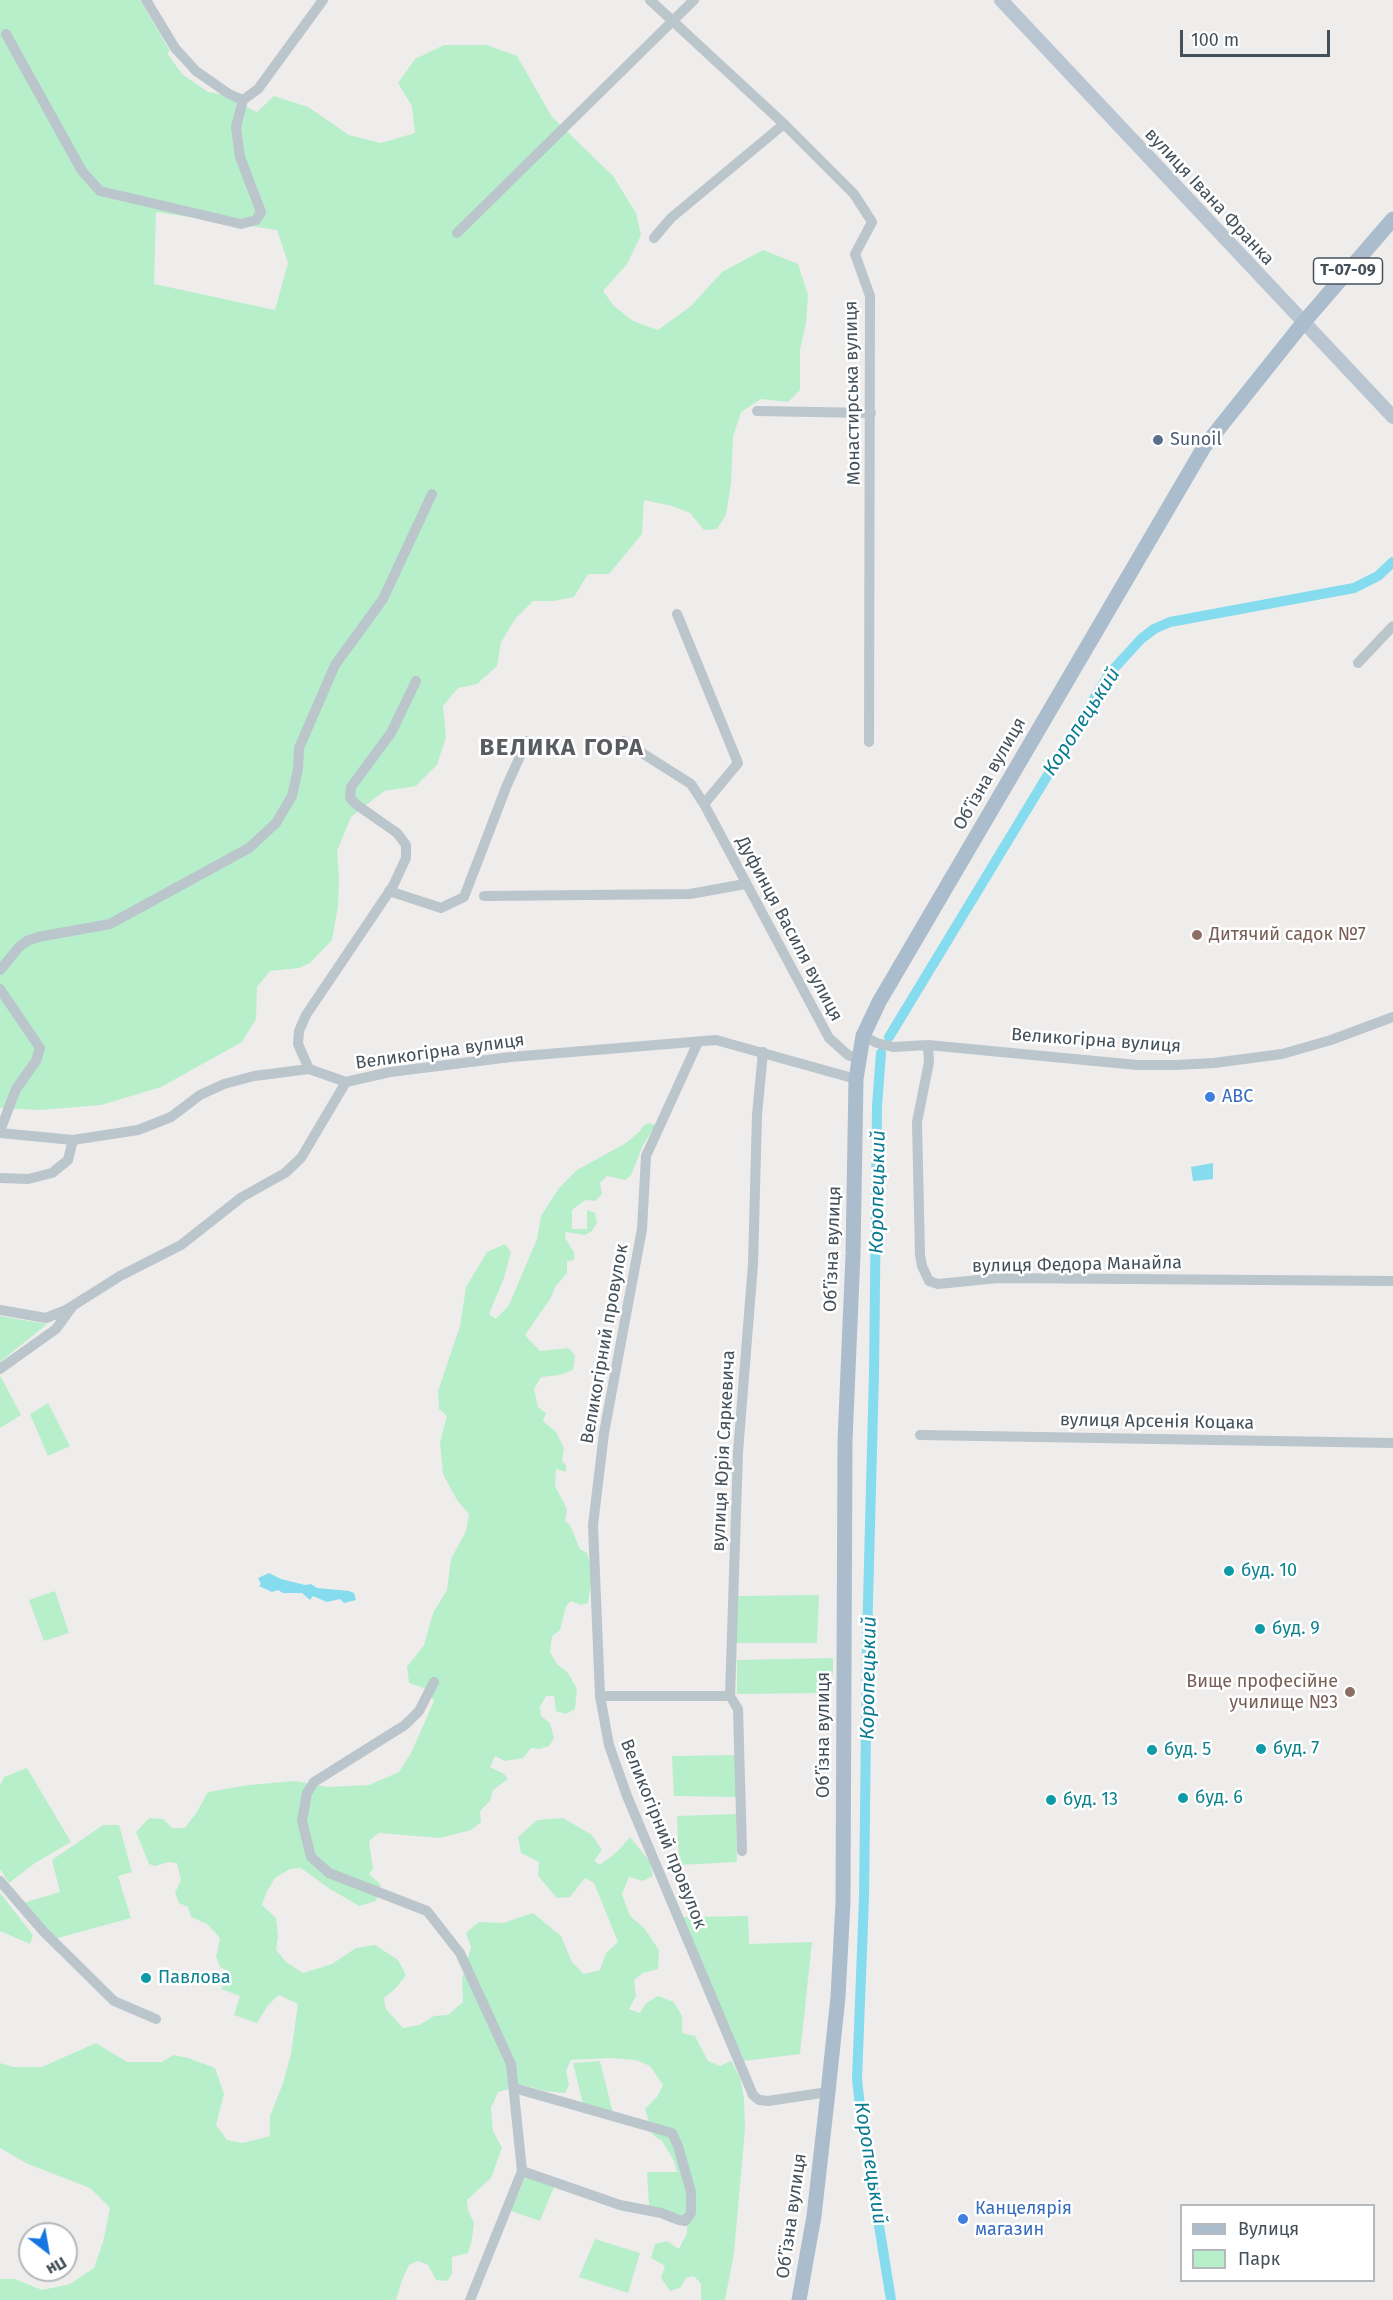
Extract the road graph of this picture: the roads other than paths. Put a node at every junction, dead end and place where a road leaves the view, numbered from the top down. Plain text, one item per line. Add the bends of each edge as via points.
1 (146, 0) edge
2 (323, 0) edge
3 (650, 0) edge
4 (694, 0) edge
5 (1001, 0) edge
6 (672, 21) junction
7 (6, 34) dead end
8 (243, 100) junction
9 (784, 124) junction
10 (1393, 219) edge
11 (457, 233) dead end
12 (654, 238) dead end
13 (1303, 322) junction
14 (757, 411) dead end
15 (871, 413) junction
16 (1393, 417) edge
17 (432, 494) dead end
18 (677, 615) dead end
19 (1393, 626) edge
20 (1358, 663) dead end
21 (416, 681) dead end
22 (527, 741) dead end
23 (623, 741) dead end
24 (869, 742) dead end
25 (704, 804) junction
26 (745, 884) junction
27 (389, 891) junction
28 (484, 896) dead end
29 (0, 970) edge
30 (0, 989) edge
31 (1393, 1017) edge
32 (863, 1036) junction
33 (698, 1042) junction
34 (928, 1045) junction
35 (763, 1052) junction
36 (858, 1059) junction
37 (309, 1069) junction
38 (856, 1079) junction
39 (346, 1082) junction
40 (0, 1132) edge
41 (73, 1140) junction
42 (0, 1178) edge
43 (1393, 1281) edge
44 (74, 1304) junction
45 (0, 1310) edge
46 (0, 1369) edge
47 (920, 1435) dead end
48 (1393, 1443) edge
49 (434, 1682) dead end
50 (730, 1695) junction
51 (600, 1696) junction
52 (742, 1851) dead end
53 (0, 1881) edge
54 (156, 2019) dead end
55 (514, 2088) junction
56 (828, 2092) junction
57 (522, 2170) junction
58 (470, 2300) edge
59 (799, 2300) edge

1 - 8 street via 175,48 196,71
2 - 8 street via 258,89
3 - 6 street, Монастирська вулиця
4 - 6 street
5 - 13 street, вулиця Івана Франка
6 - 9 street, Монастирська вулиця
6 - 11 street
7 - 8 street via 82,171 100,190 241,224 256,220 261,212 240,157 236,127
9 - 12 street via 671,218
9 - 15 street, Монастирська вулиця via 854,194 872,222 855,254 870,296
10 - 13 main road, Т-07-09
13 - 16 street, вулиця Івана Франка
13 - 32 main road, Обʼїзна вулиця / Т-07-09 via 1198,457 879,1002
14 - 15 street
15 - 24 street, Монастирська вулиця
17 - 29 street via 383,599 335,665 299,748 292,796 276,823 249,848 110,924 27,941
18 - 25 street via 738,763
19 - 20 street
21 - 27 street via 391,733 351,787 350,798 397,833 406,845 406,858
22 - 27 street via 464,897 441,908
23 - 25 street, Дуфинця Василя вулиця via 691,784
25 - 26 street, Дуфинця Василя вулиця
26 - 28 street via 690,894
26 - 36 street, Дуфинця Василя вулиця via 829,1038
27 - 37 street via 306,1014 298,1044
30 - 40 street via 40,1048 16,1089
31 - 34 street, Великогірна вулиця via 1301,1050 1214,1064 1137,1065
32 - 34 street, Великогірна вулиця via 893,1047
32 - 36 main road, Обʼїзна вулиця / Т-07-09
33 - 35 street, Великогірна вулиця via 716,1040
33 - 39 street, Великогірна вулиця via 511,1058 390,1072
33 - 51 street, Великогірний провулок via 646,1155 642,1229 604,1433 593,1525
34 - 43 street, вулиця Федора Манайла via 929,1062 917,1122 920,1255 929,1281
35 - 38 street, Великогірна вулиця
35 - 50 street, вулиця Юрія Сяркевича via 757,1115 753,1264 738,1452
36 - 38 main road, Обʼїзна вулиця / Т-07-09
37 - 39 street
37 - 41 street via 224,1084 200,1095 171,1117 138,1130
38 - 56 main road, Обʼїзна вулиця / Т-07-09 via 845,1441 843,1902
39 - 44 street, Великогірна вулиця via 301,1158 285,1173 242,1197 181,1245
40 - 41 street
41 - 42 street via 68,1160 52,1173 28,1179
44 - 45 street, Великогірна вулиця via 46,1318
44 - 46 street via 56,1329
47 - 48 street, вулиця Арсенія Коцака
49 - 55 street via 418,1712 405,1725 314,1782 307,1793 302,1821 311,1857 329,1873 427,1911 460,1953 511,2064
50 - 51 street
50 - 52 street, вулиця Юрія Сяркевича via 738,1709
51 - 56 street, Великогірний провулок via 609,1745 627,1796 753,2095 768,2101
53 - 54 street via 43,1931 114,2001
55 - 57 street
55 - 57 street via 672,2133 691,2192 692,2213 685,2221 679,2220 620,2205
56 - 59 main road, Обʼїзна вулиця / Т-07-09
57 - 58 street

